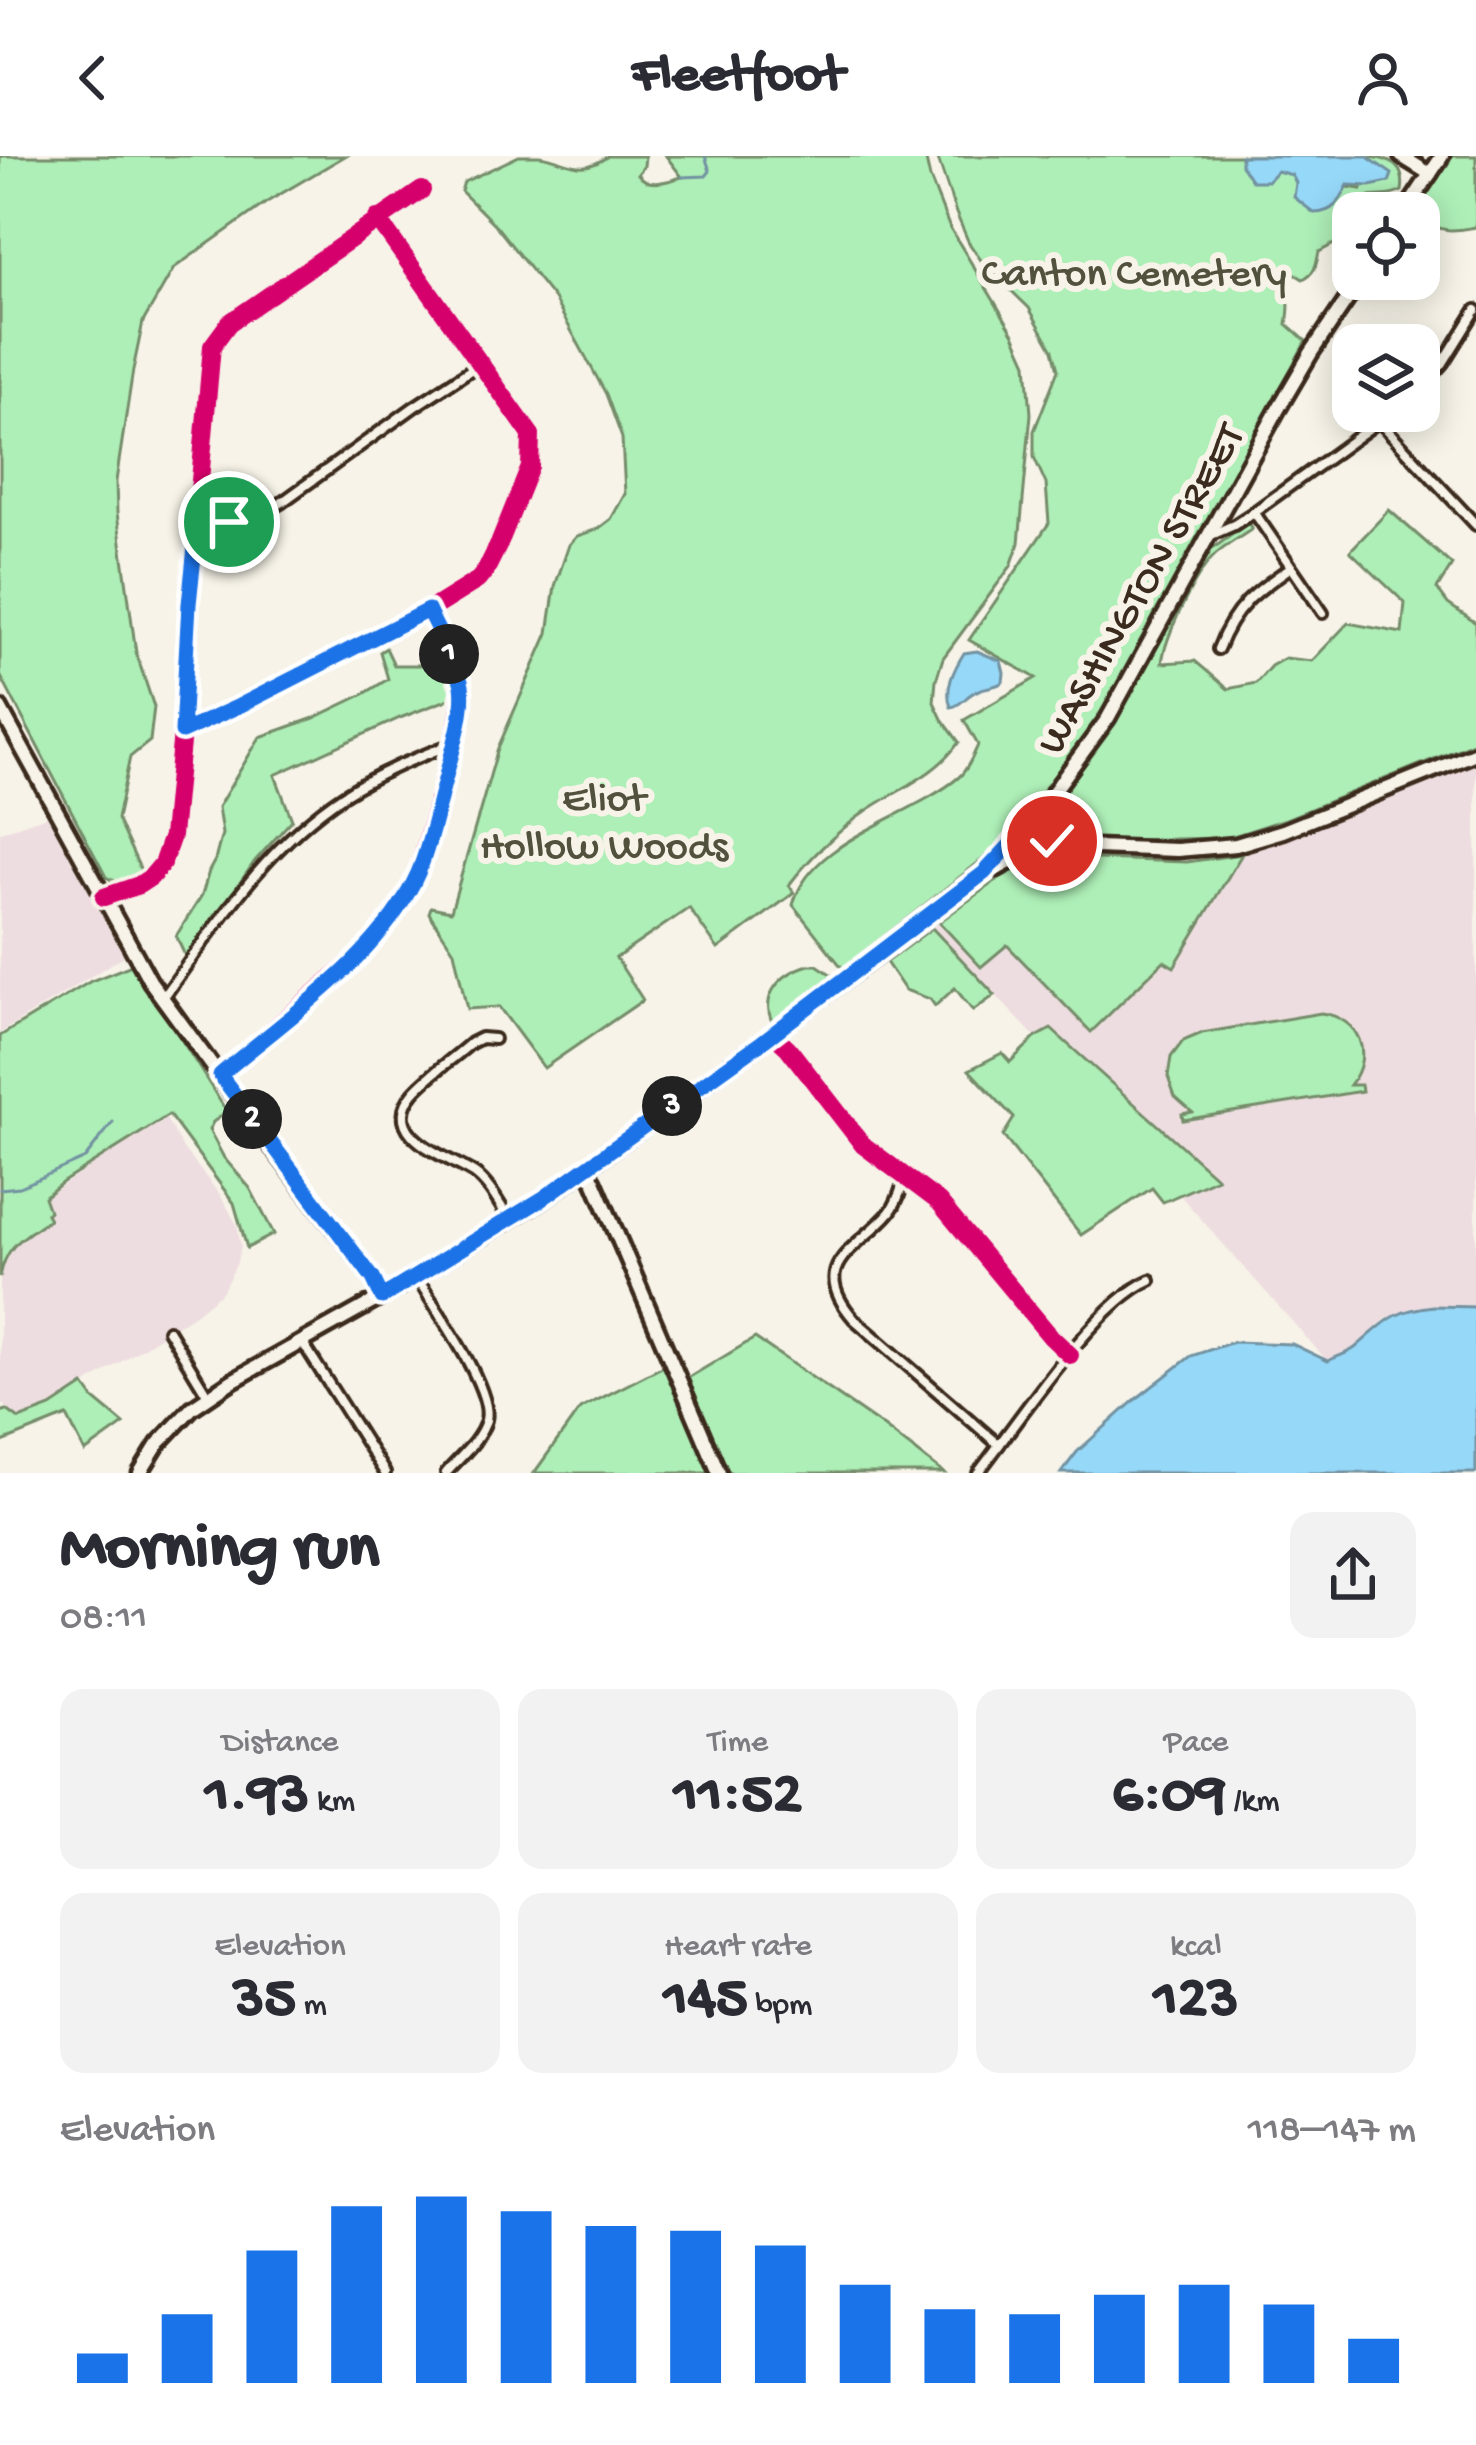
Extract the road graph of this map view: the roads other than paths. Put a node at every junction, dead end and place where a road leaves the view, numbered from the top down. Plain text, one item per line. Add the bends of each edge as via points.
1 (1401, 156) edge
2 (1442, 156) edge
3 (1430, 174) junction
4 (422, 190) dead end
5 (1418, 192) edge
6 (377, 218) junction
7 (1347, 300) edge
8 (1476, 310) edge
9 (482, 363) junction
10 (1440, 366) edge
11 (1364, 432) edge
12 (1389, 432) edge
13 (1254, 512) junction
14 (198, 518) junction
15 (1476, 525) edge
16 (1208, 536) junction
17 (1291, 567) junction
18 (428, 610) junction
19 (1323, 613) dead end
20 (1218, 649) dead end
21 (0, 708) edge
22 (182, 732) junction
23 (454, 743) junction
24 (1476, 753) edge
25 (1025, 830) junction
26 (1068, 845) junction
27 (1051, 846) junction
28 (104, 897) junction
29 (942, 905) junction
30 (162, 999) junction
31 (773, 1034) junction
32 (494, 1039) dead end
33 (220, 1075) junction
34 (586, 1168) junction
35 (905, 1177) junction
36 (510, 1220) junction
37 (416, 1276) junction
38 (1150, 1280) dead end
39 (382, 1297) junction
40 (168, 1330) dead end
41 (302, 1342) junction
42 (1070, 1355) junction
43 (208, 1396) junction
44 (999, 1445) junction
45 (140, 1473) edge
46 (385, 1473) edge
47 (446, 1473) edge
48 (719, 1473) edge
49 (978, 1473) edge

1 - 3 main road
2 - 3 main road
3 - 5 main road
4 - 6 street
6 - 9 street
6 - 14 street via 229,323 212,346
7 - 16 main road, WASHINGTON STREET
8 - 10 street
9 - 14 street via 256,517
9 - 18 street via 531,435 530,467 486,570
11 - 13 street
12 - 15 street
13 - 16 street
13 - 17 street
14 - 22 street
16 - 25 main road, WASHINGTON STREET via 1108,718
17 - 19 street
17 - 20 street via 1234,613
18 - 22 street
18 - 23 street via 463,689
21 - 28 main road
22 - 28 street via 169,850 139,886
23 - 30 street via 368,781 286,840
23 - 33 street via 422,860 371,945
24 - 26 main road, WASHINGTON STREET via 1237,845
25 - 26 main road
25 - 27 main road via 1034,843
25 - 29 main road, WASHINGTON STREET
26 - 27 main road, WASHINGTON STREET
27 - 29 main road, WASHINGTON STREET via 1021,854
28 - 30 main road
29 - 31 main road, WASHINGTON STREET
30 - 33 main road
31 - 34 main road, WASHINGTON STREET
31 - 35 street via 863,1145
32 - 36 street via 471,1043 415,1091 405,1116 414,1139 475,1174
33 - 39 main road
34 - 36 main road, WASHINGTON STREET
34 - 48 main road
35 - 42 street via 939,1202
35 - 44 street via 892,1210 849,1247 836,1270 836,1293 854,1319
36 - 37 main road, WASHINGTON STREET
37 - 39 main road, WASHINGTON STREET
37 - 47 street via 487,1408 478,1437
38 - 42 street via 1127,1293
39 - 41 main road, WASHINGTON STREET
40 - 43 street
41 - 43 main road, WASHINGTON STREET
41 - 46 street
42 - 44 street
43 - 45 main road, WASHINGTON STREET via 175,1424
44 - 49 street

